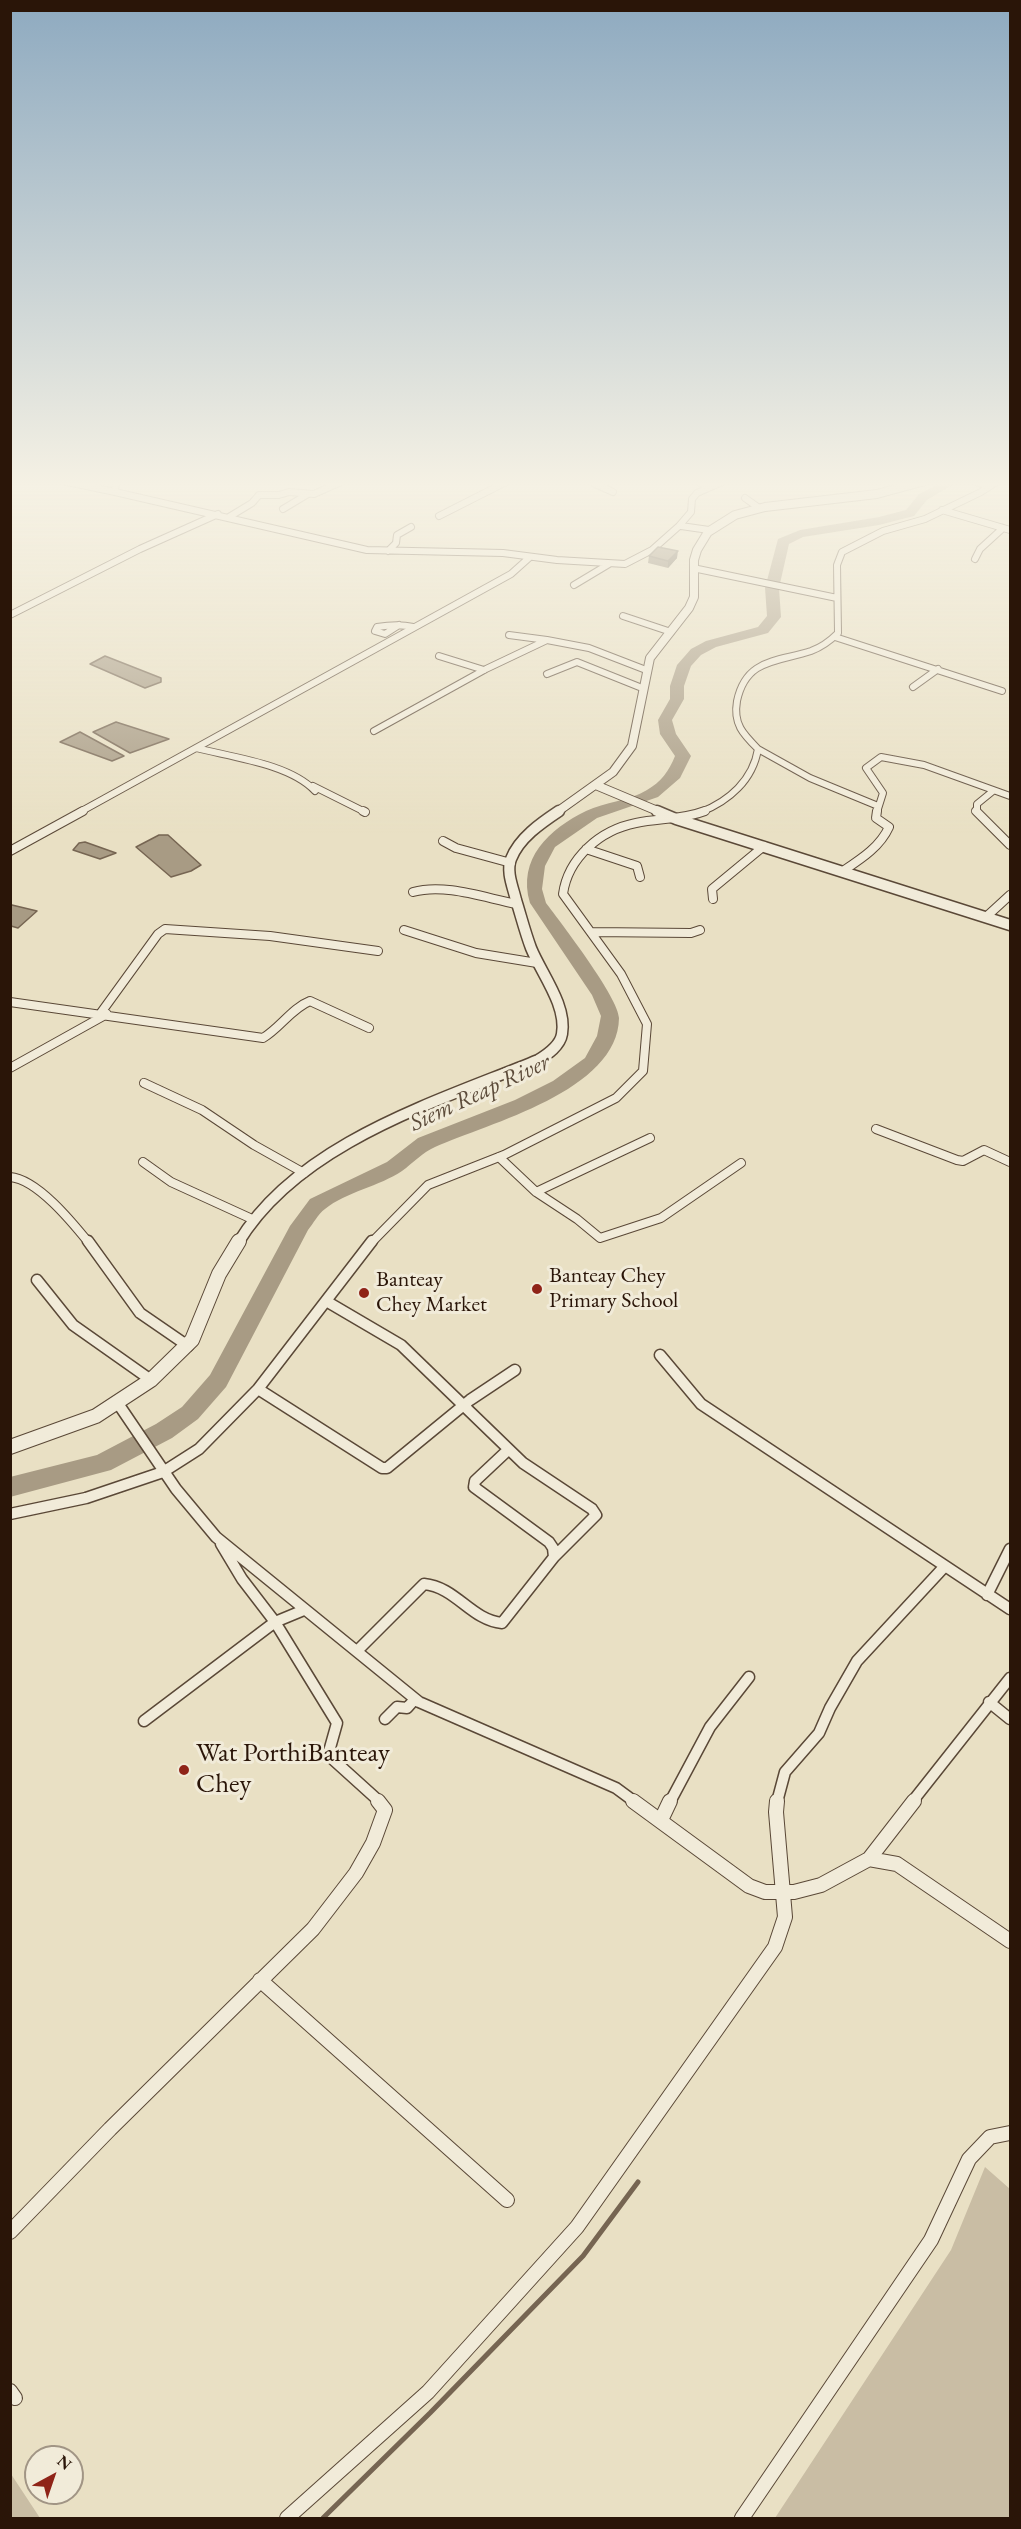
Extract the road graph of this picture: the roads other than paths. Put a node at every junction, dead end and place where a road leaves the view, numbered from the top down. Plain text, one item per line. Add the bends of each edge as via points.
1 (41, 599) edge
2 (465, 599) edge
3 (694, 599) edge
4 (837, 599) edge
5 (10, 615) edge
6 (623, 616) dead end
7 (399, 625) dead end
8 (413, 627) junction
9 (670, 632) junction
10 (509, 636) dead end
11 (835, 637) junction
12 (547, 640) junction
13 (439, 656) dead end
14 (938, 669) junction
15 (484, 670) junction
16 (646, 670) junction
17 (547, 674) dead end
18 (913, 687) dead end
19 (642, 688) junction
20 (1002, 691) dead end
21 (374, 731) dead end
22 (196, 748) junction
23 (758, 749) junction
24 (598, 786) junction
25 (993, 791) junction
26 (1009, 793) edge
27 (878, 806) junction
28 (365, 813) dead end
29 (672, 817) junction
30 (443, 842) dead end
31 (1011, 845) edge
32 (764, 846) junction
33 (586, 849) junction
34 (10, 851) edge
35 (511, 863) junction
36 (843, 871) junction
37 (640, 878) dead end
38 (412, 892) dead end
39 (1011, 895) edge
40 (713, 899) dead end
41 (517, 904) junction
42 (986, 917) junction
43 (1011, 925) edge
44 (404, 930) dead end
45 (700, 930) dead end
46 (592, 933) junction
47 (378, 951) dead end
48 (537, 963) junction
49 (10, 1002) edge
50 (104, 1014) junction
51 (369, 1029) dead end
52 (10, 1068) edge
53 (144, 1083) dead end
54 (876, 1129) dead end
55 (650, 1138) dead end
56 (499, 1157) junction
57 (143, 1162) dead end
58 (1011, 1162) edge
59 (741, 1163) dead end
60 (304, 1173) junction
61 (10, 1178) edge
62 (536, 1192) junction
63 (252, 1219) junction
64 (37, 1280) dead end
65 (326, 1301) junction
66 (188, 1346) junction
67 (660, 1355) dead end
68 (515, 1370) dead end
69 (151, 1380) junction
70 (258, 1389) junction
71 (117, 1402) junction
72 (462, 1406) junction
73 (10, 1447) edge
74 (508, 1450) junction
75 (163, 1472) junction
76 (10, 1514) edge
77 (216, 1537) junction
78 (1011, 1549) edge
79 (554, 1557) junction
80 (945, 1566) junction
81 (988, 1592) junction
82 (1011, 1609) edge
83 (304, 1610) junction
84 (274, 1622) junction
85 (357, 1651) junction
86 (749, 1677) dead end
87 (1011, 1678) edge
88 (415, 1699) junction
89 (989, 1702) junction
90 (385, 1719) dead end
91 (1011, 1719) edge
92 (144, 1721) dead end
93 (661, 1820) junction
94 (869, 1859) junction
95 (788, 1892) junction
96 (1011, 1941) edge
97 (260, 1980) junction
98 (1011, 2133) edge
99 (507, 2200) dead end
100 (10, 2232) edge
101 (287, 2518) edge
102 (742, 2518) edge

1 - 5 street
2 - 8 street
3 - 9 street via 686,615
4 - 11 street via 839,628
6 - 9 street
7 - 8 street
8 - 22 street
9 - 16 street via 651,656
10 - 12 street
11 - 14 street
11 - 23 street via 817,649 760,663 744,680 737,702 738,730
12 - 15 street
12 - 16 street via 589,648
13 - 15 street
14 - 18 street
14 - 20 street
15 - 21 street
16 - 19 street
17 - 19 street via 577,662
19 - 24 street via 636,731 627,755
22 - 28 street via 289,773
22 - 34 street
23 - 27 street via 810,778
23 - 29 street via 756,763 734,792 695,815
24 - 29 street
24 - 35 street via 532,831
25 - 26 street
25 - 27 street via 962,777 886,756 866,768 884,793
25 - 31 street via 976,804 976,811
27 - 36 street via 876,818 889,826 887,833
29 - 32 street
29 - 33 street via 634,823
30 - 35 street
32 - 36 street
32 - 40 street via 712,889
33 - 37 street via 637,866
33 - 46 street via 566,877 563,894
35 - 41 street via 511,884
36 - 42 street
38 - 41 street via 435,889
39 - 42 street
41 - 48 street
42 - 43 street
44 - 48 street via 476,953
45 - 46 street
46 - 56 street via 636,1000 646,1024 643,1071 616,1098
47 - 50 street via 270,936 165,929
48 - 60 street via 563,1021 562,1035 554,1048 538,1060 349,1140
49 - 50 street
50 - 51 street via 263,1038 279,1030 302,1004 310,1001
50 - 52 street
53 - 60 street via 202,1110
54 - 58 street via 957,1160 963,1161 984,1150
55 - 62 street
56 - 62 street
56 - 65 street via 428,1185 376,1236
57 - 63 street via 171,1182
59 - 62 street via 661,1218 609,1237 595,1236
60 - 63 street
61 - 66 street via 21,1178 35,1187 88,1241 140,1313
63 - 66 street via 219,1274
64 - 69 street via 73,1325
65 - 70 street
65 - 72 street via 401,1345
66 - 69 street
67 - 80 street via 701,1404
68 - 72 street
69 - 71 street
70 - 72 street via 382,1468 387,1468
70 - 75 street via 199,1449
71 - 73 street via 96,1416
71 - 75 street via 157,1457
72 - 74 street
74 - 79 street via 475,1480 474,1487 549,1542
74 - 79 street via 596,1515
75 - 76 street via 86,1497
75 - 77 street via 194,1515
77 - 83 street
77 - 84 street
78 - 81 street
79 - 85 street via 502,1623 483,1617 442,1587 424,1584
80 - 81 street
80 - 95 street via 857,1661 819,1733 785,1772 776,1812
81 - 82 street
83 - 84 street
83 - 85 street
84 - 92 street
84 - 97 street via 337,1723 328,1755 385,1810 378,1837 328,1914
85 - 88 street
86 - 93 street via 706,1732
87 - 89 street
88 - 90 street via 407,1708 397,1707
88 - 93 street via 616,1788
89 - 91 street
89 - 94 street
93 - 95 street via 749,1886 765,1892
94 - 95 street via 816,1887
94 - 96 street via 897,1864
95 - 101 street via 775,1947 577,2227 428,2392
97 - 99 street
97 - 100 street
98 - 102 street via 990,2137 969,2159 931,2240

